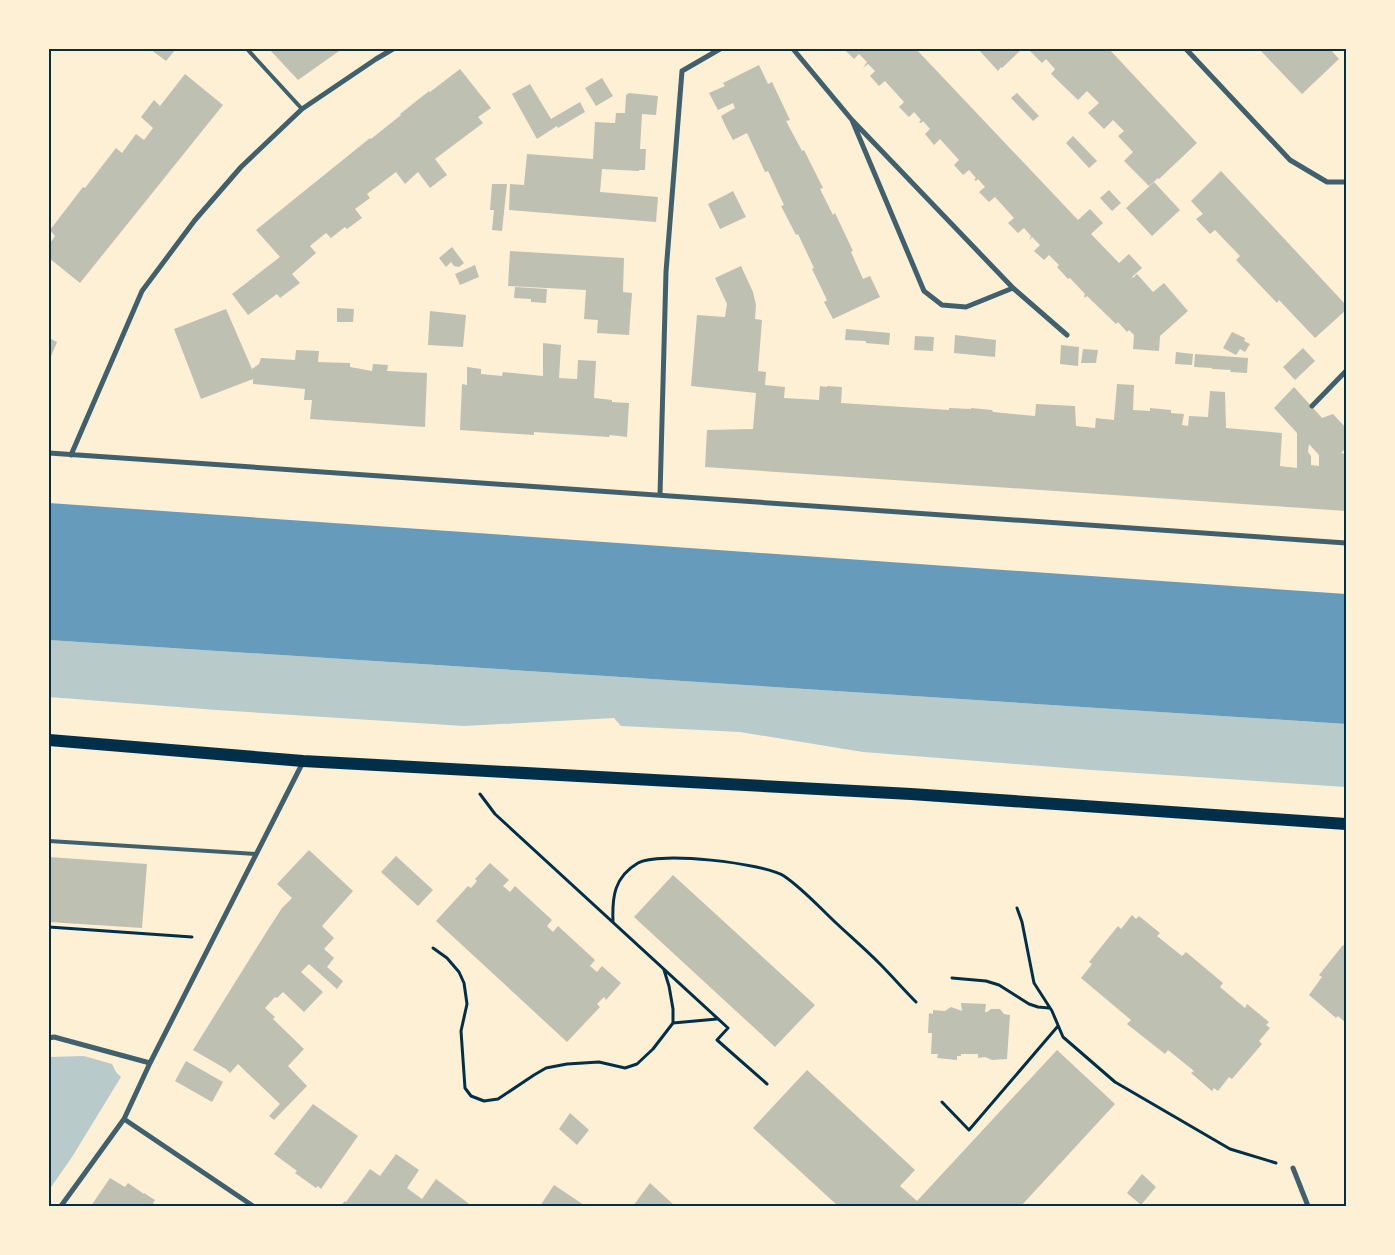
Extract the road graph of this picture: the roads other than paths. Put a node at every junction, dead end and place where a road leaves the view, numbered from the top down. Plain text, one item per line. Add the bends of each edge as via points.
1 (247, 49) edge
2 (393, 49) edge
3 (720, 49) edge
4 (793, 49) edge
5 (1186, 49) edge
6 (302, 109) junction
7 (852, 120) junction
8 (1346, 182) edge
9 (1013, 288) junction
10 (1067, 335) dead end
11 (1346, 371) edge
12 (1312, 406) dead end
13 (49, 453) edge
14 (71, 455) junction
15 (660, 495) junction
16 (1346, 543) edge
17 (49, 740) edge
18 (303, 761) junction
19 (1346, 824) edge
20 (49, 841) edge
21 (256, 854) junction
22 (49, 1038) edge
23 (150, 1063) junction
24 (124, 1119) junction
25 (1293, 1168) road end
26 (60, 1206) edge
27 (253, 1206) edge
28 (1308, 1206) edge

1 - 6 lane
2 - 6 street
3 - 15 street via 682,71 666,272
4 - 7 street
5 - 8 street via 1290,160 1327,182
6 - 14 street via 241,167 195,220 142,291
7 - 9 street
7 - 9 street via 924,291 942,305 966,307
9 - 10 street
11 - 12 street
13 - 14 street
14 - 15 street
15 - 16 street
17 - 18 main road
18 - 19 main road via 902,793
18 - 21 street
20 - 21 lane
21 - 23 street
22 - 23 street
23 - 24 street
24 - 26 street
24 - 27 street
25 - 28 street

